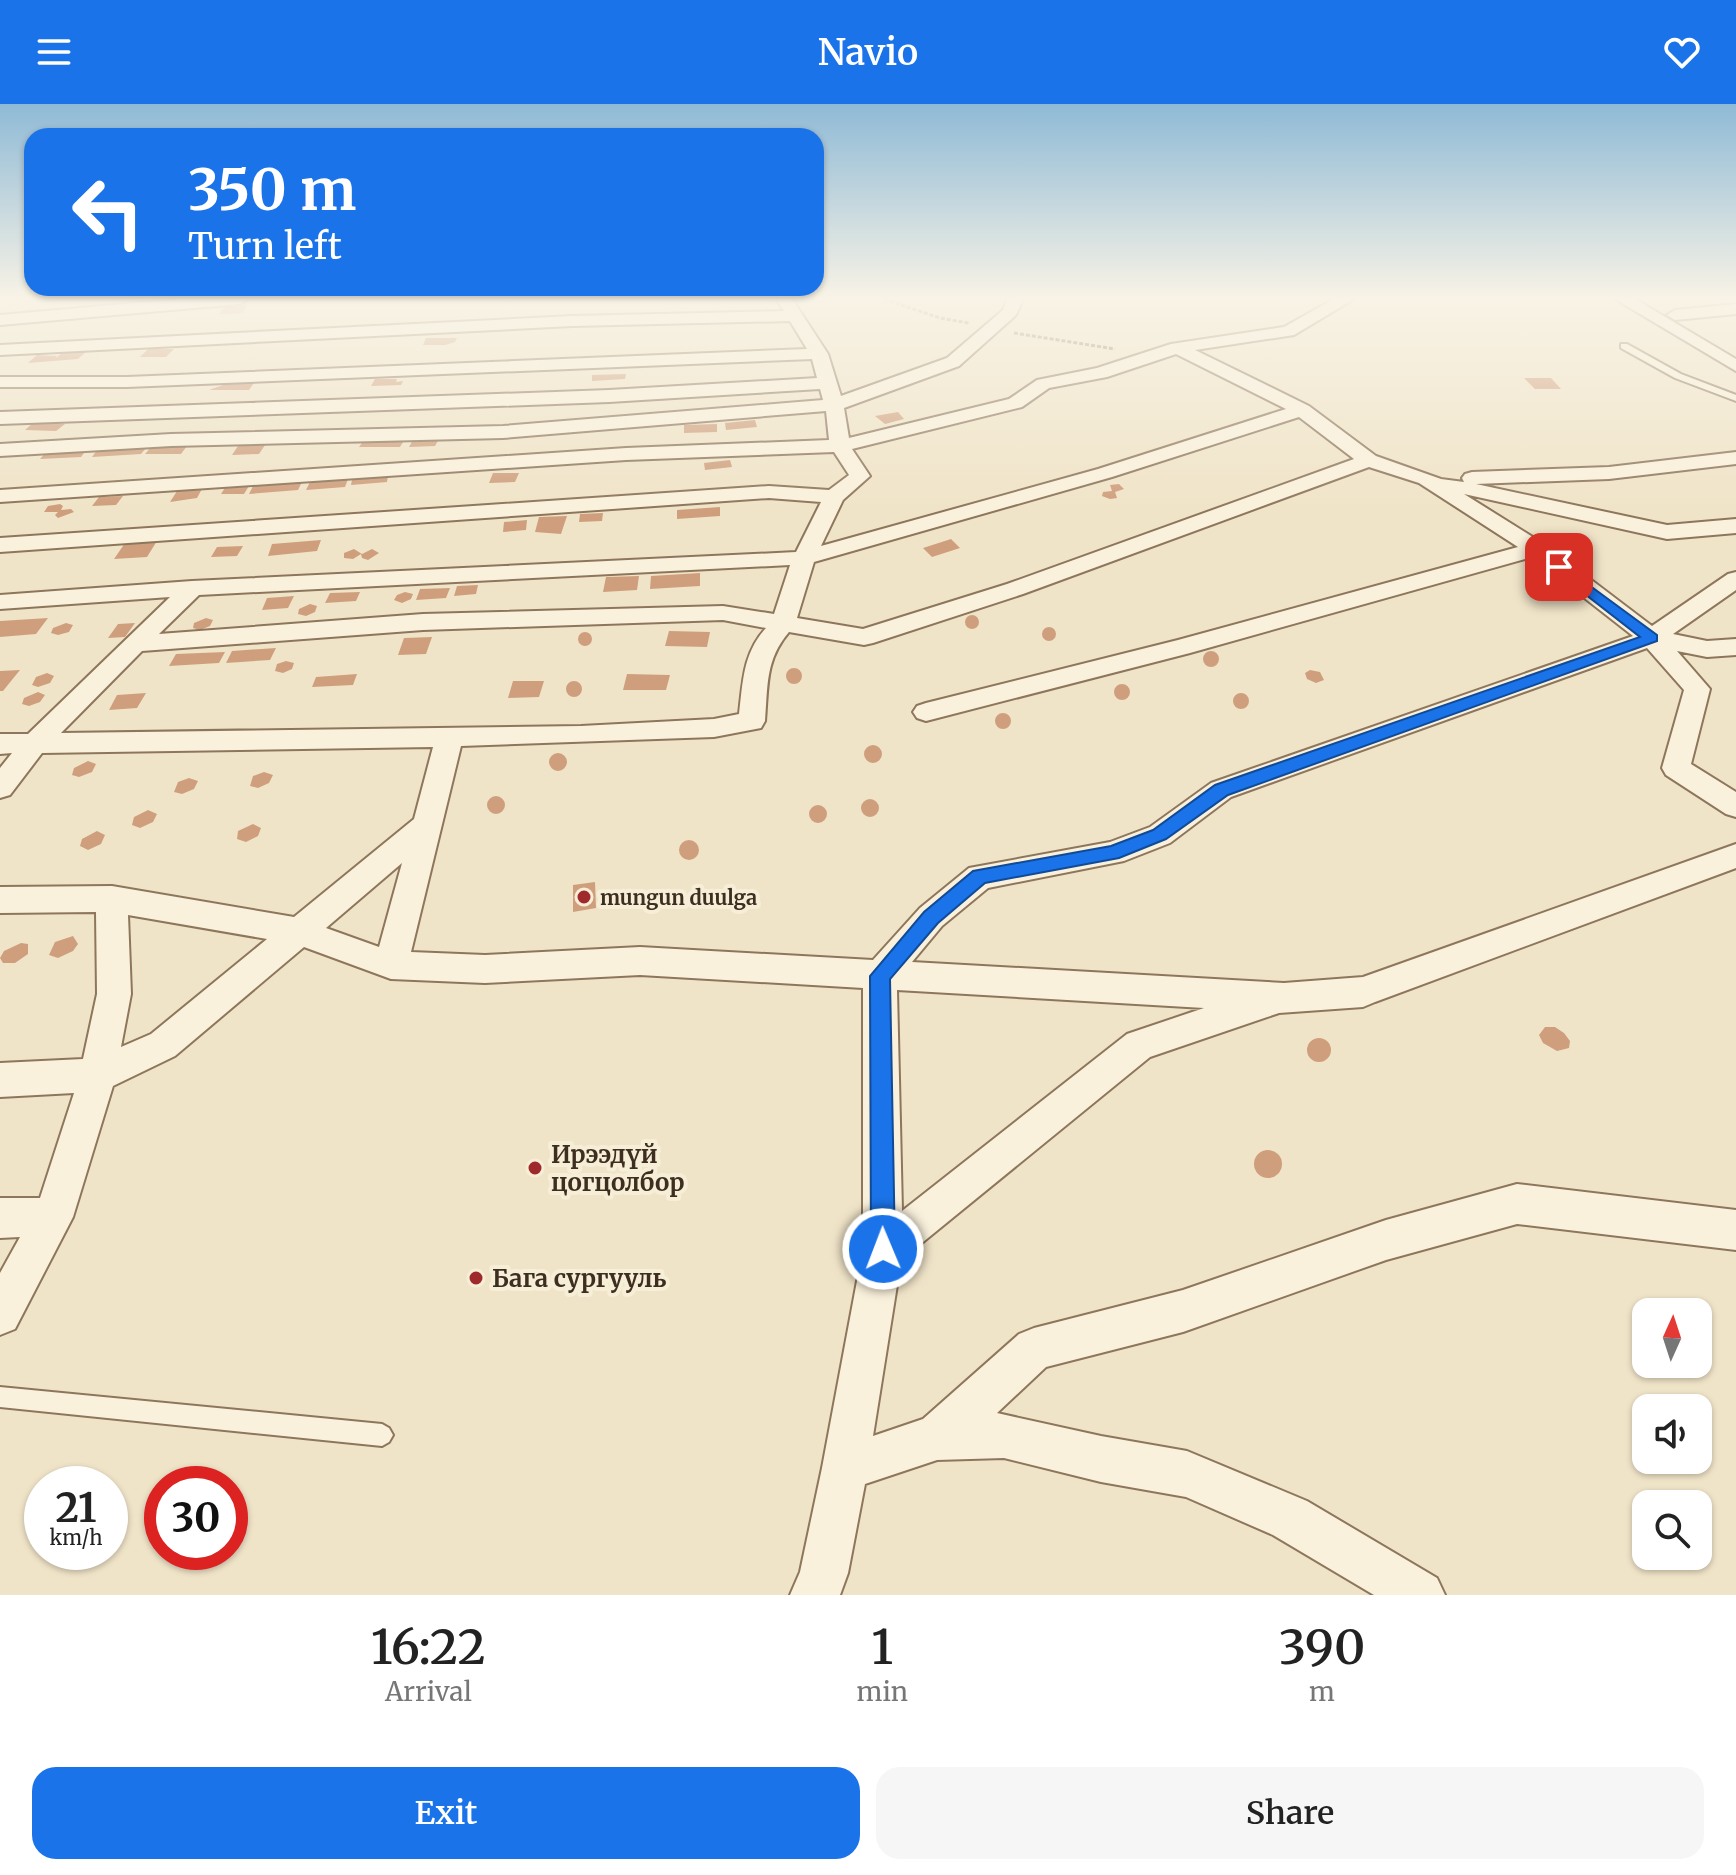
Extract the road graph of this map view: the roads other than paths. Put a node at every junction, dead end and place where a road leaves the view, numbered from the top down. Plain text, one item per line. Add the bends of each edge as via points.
1 (91, 369) edge
2 (459, 369) edge
3 (823, 369) edge
4 (935, 369) edge
5 (1115, 369) edge
6 (1210, 369) edge
7 (1665, 369) edge
8 (80, 380) junction
9 (0, 382) edge
10 (826, 383) junction
11 (1736, 398) edge
12 (834, 405) junction
13 (1302, 410) junction
14 (0, 418) edge
15 (840, 446) junction
16 (0, 450) edge
17 (1736, 458) edge
18 (1369, 460) junction
19 (1426, 479) junction
20 (0, 496) edge
21 (834, 497) junction
22 (1736, 526) edge
23 (0, 545) edge
24 (1536, 549) junction
25 (804, 558) junction
26 (1736, 579) edge
27 (192, 588) junction
28 (0, 602) edge
29 (784, 622) junction
30 (1652, 638) junction
31 (133, 644) junction
32 (1736, 647) edge
33 (926, 712) dead end
34 (450, 735) junction
35 (35, 743) junction
36 (0, 744) edge
37 (0, 788) edge
38 (1736, 806) edge
39 (427, 825) junction
40 (1736, 856) edge
41 (112, 899) junction
42 (0, 900) edge
43 (301, 932) junction
44 (391, 965) junction
45 (880, 976) junction
46 (1284, 998) junction
47 (98, 1075) junction
48 (0, 1080) edge
49 (53, 1217) junction
50 (0, 1218) edge
51 (1736, 1230) edge
52 (883, 1249) junction
53 (0, 1314) edge
54 (0, 1397) edge
55 (382, 1435) dead end
56 (937, 1437) junction
57 (845, 1468) junction
58 (815, 1595) edge
59 (1420, 1595) edge

1 - 8 street
2 - 8 street
3 - 10 street
4 - 12 street
5 - 15 street via 1043,384 1015,403
6 - 13 street
7 - 11 lane
8 - 9 street
10 - 12 street
10 - 14 street
12 - 15 street
12 - 16 street via 503,432
13 - 18 street
13 - 25 street via 1105,473
15 - 20 street via 596,456
15 - 21 street via 860,476
17 - 19 street via 1609,473
18 - 19 street
18 - 29 street via 1015,589 864,637
19 - 22 street via 1667,532
19 - 24 street
21 - 23 street via 769,492
21 - 25 street
24 - 30 street
24 - 33 street
25 - 27 street
25 - 29 street
26 - 30 street
27 - 28 street
27 - 31 street
29 - 31 street via 723,613 423,622
29 - 34 street via 763,646 752,721 581,735
30 - 32 street via 1707,649
30 - 38 street via 1697,689 1676,768
30 - 45 street via 1221,790 1160,835 1113,853 980,877 931,917
31 - 35 street
34 - 35 street
34 - 39 street
35 - 36 street
35 - 37 street
39 - 43 street
39 - 44 street
40 - 46 street via 1363,992
41 - 42 street
41 - 43 street
41 - 47 street via 114,994
43 - 44 street
43 - 47 street via 163,1045
44 - 45 street via 485,969 640,961
45 - 46 street
45 - 52 street
46 - 52 street via 1139,1045
47 - 48 street
47 - 49 street
49 - 50 street
49 - 53 street
51 - 56 street via 1517,1204 1386,1240 1183,1311 1034,1349
52 - 57 street
54 - 55 lane
56 - 57 street
56 - 59 street via 1004,1435 1187,1474 1290,1518
57 - 58 street

